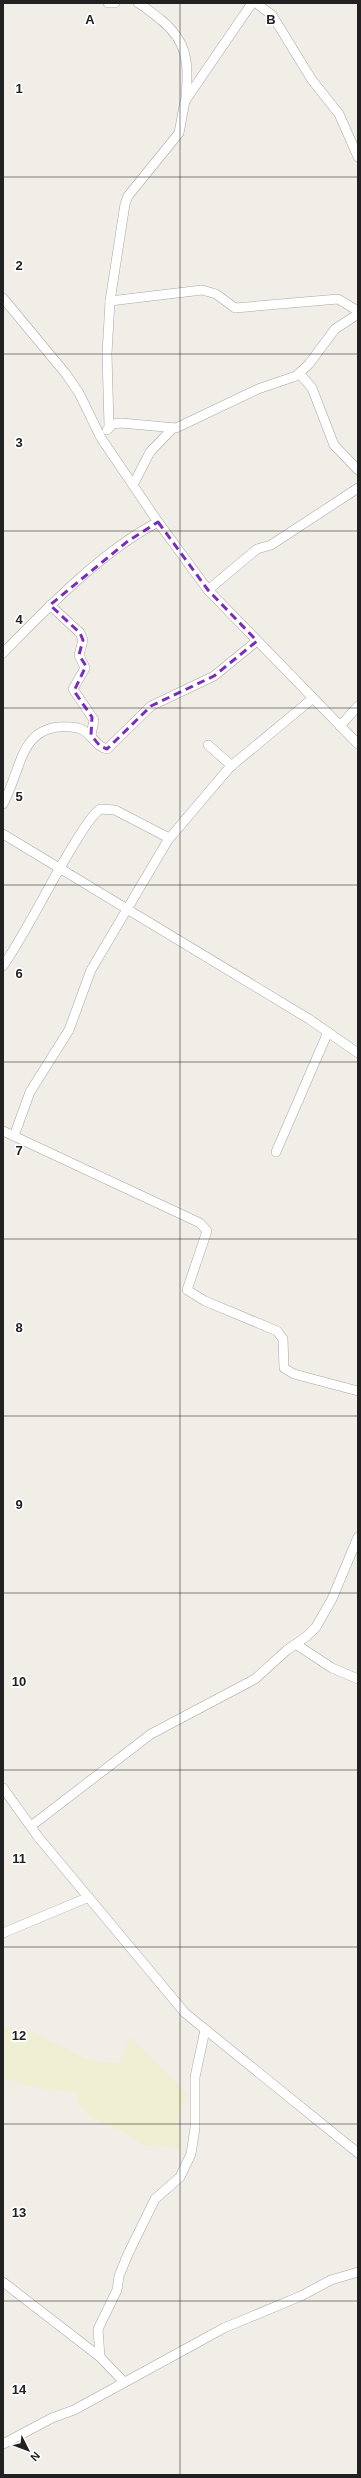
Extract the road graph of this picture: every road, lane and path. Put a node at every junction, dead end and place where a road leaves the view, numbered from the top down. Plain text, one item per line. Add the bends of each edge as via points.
1 (108, 3) edge
2 (115, 3) edge
3 (138, 3) edge
4 (252, 3) edge
5 (256, 3) edge
6 (186, 101) junction
7 (358, 157) edge
8 (3, 298) edge
9 (110, 300) junction
10 (358, 310) edge
11 (358, 314) edge
12 (300, 374) junction
13 (109, 426) junction
14 (172, 429) junction
15 (101, 438) junction
16 (358, 470) edge
17 (133, 485) junction
18 (358, 488) edge
19 (158, 522) junction
20 (208, 590) junction
21 (50, 605) junction
22 (257, 641) junction
23 (3, 653) edge
24 (312, 699) junction
25 (358, 706) edge
26 (340, 726) junction
27 (91, 735) junction
28 (358, 744) edge
29 (208, 745) dead end
30 (232, 766) junction
31 (3, 804) edge
32 (3, 834) edge
33 (169, 838) junction
34 (59, 868) junction
35 (128, 910) junction
36 (3, 966) edge
37 (328, 1032) junction
38 (358, 1053) edge
39 (3, 1131) edge
40 (14, 1136) junction
41 (276, 1152) dead end
42 (358, 1391) edge
43 (358, 1537) edge
44 (297, 1645) junction
45 (358, 1679) edge
46 (3, 1788) edge
47 (31, 1826) junction
48 (89, 1897) junction
49 (3, 1933) edge
50 (205, 2030) junction
51 (358, 2154) edge
52 (358, 2272) edge
53 (3, 2282) edge
54 (100, 2357) junction
55 (124, 2382) junction
56 (3, 2444) edge

1 - 2 street
3 - 6 street via 179,38 187,59
4 - 6 street
5 - 7 street via 272,15 312,80 336,110
6 - 9 street via 179,133 126,200
8 - 15 street via 66,374 79,393
9 - 10 street via 197,289 216,294 235,308 338,299
9 - 13 street via 107,354
11 - 12 street via 335,329
12 - 14 street via 258,389
12 - 16 street via 312,388 334,445
13 - 14 street via 121,423
13 - 15 street
14 - 17 street via 150,452
15 - 17 street
17 - 19 street
18 - 20 street via 271,545 257,549
19 - 20 street
19 - 21 street via 128,541
20 - 22 street
21 - 23 street
21 - 27 street via 82,636 78,655 85,668 74,689 94,720
22 - 24 street
22 - 27 street via 214,676 151,706 110,747 102,747
24 - 26 street
24 - 30 street
25 - 26 street
26 - 28 street
27 - 31 street via 78,728 55,727 32,739 21,754
29 - 30 street
30 - 33 street
32 - 34 street
33 - 34 street via 115,810 105,808 94,814
33 - 35 street
34 - 35 street
34 - 36 street
35 - 37 street
35 - 40 street via 92,970 69,1030 30,1092
37 - 38 street
37 - 41 street
39 - 40 street
40 - 42 street via 200,1223 207,1231 187,1290 205,1301 276,1331 283,1339 284,1368 294,1374
43 - 44 street via 325,1613
44 - 45 street via 332,1668
44 - 47 street via 255,1679 151,1734
46 - 47 street
47 - 48 street
48 - 49 street
48 - 50 street via 180,2008
50 - 51 street via 280,2088
50 - 54 street via 195,2077 195,2128 191,2154 180,2177 155,2199 128,2254 119,2276 118,2290 98,2329
52 - 55 street via 332,2280 301,2296 224,2328
53 - 54 street
54 - 55 street
55 - 56 street

